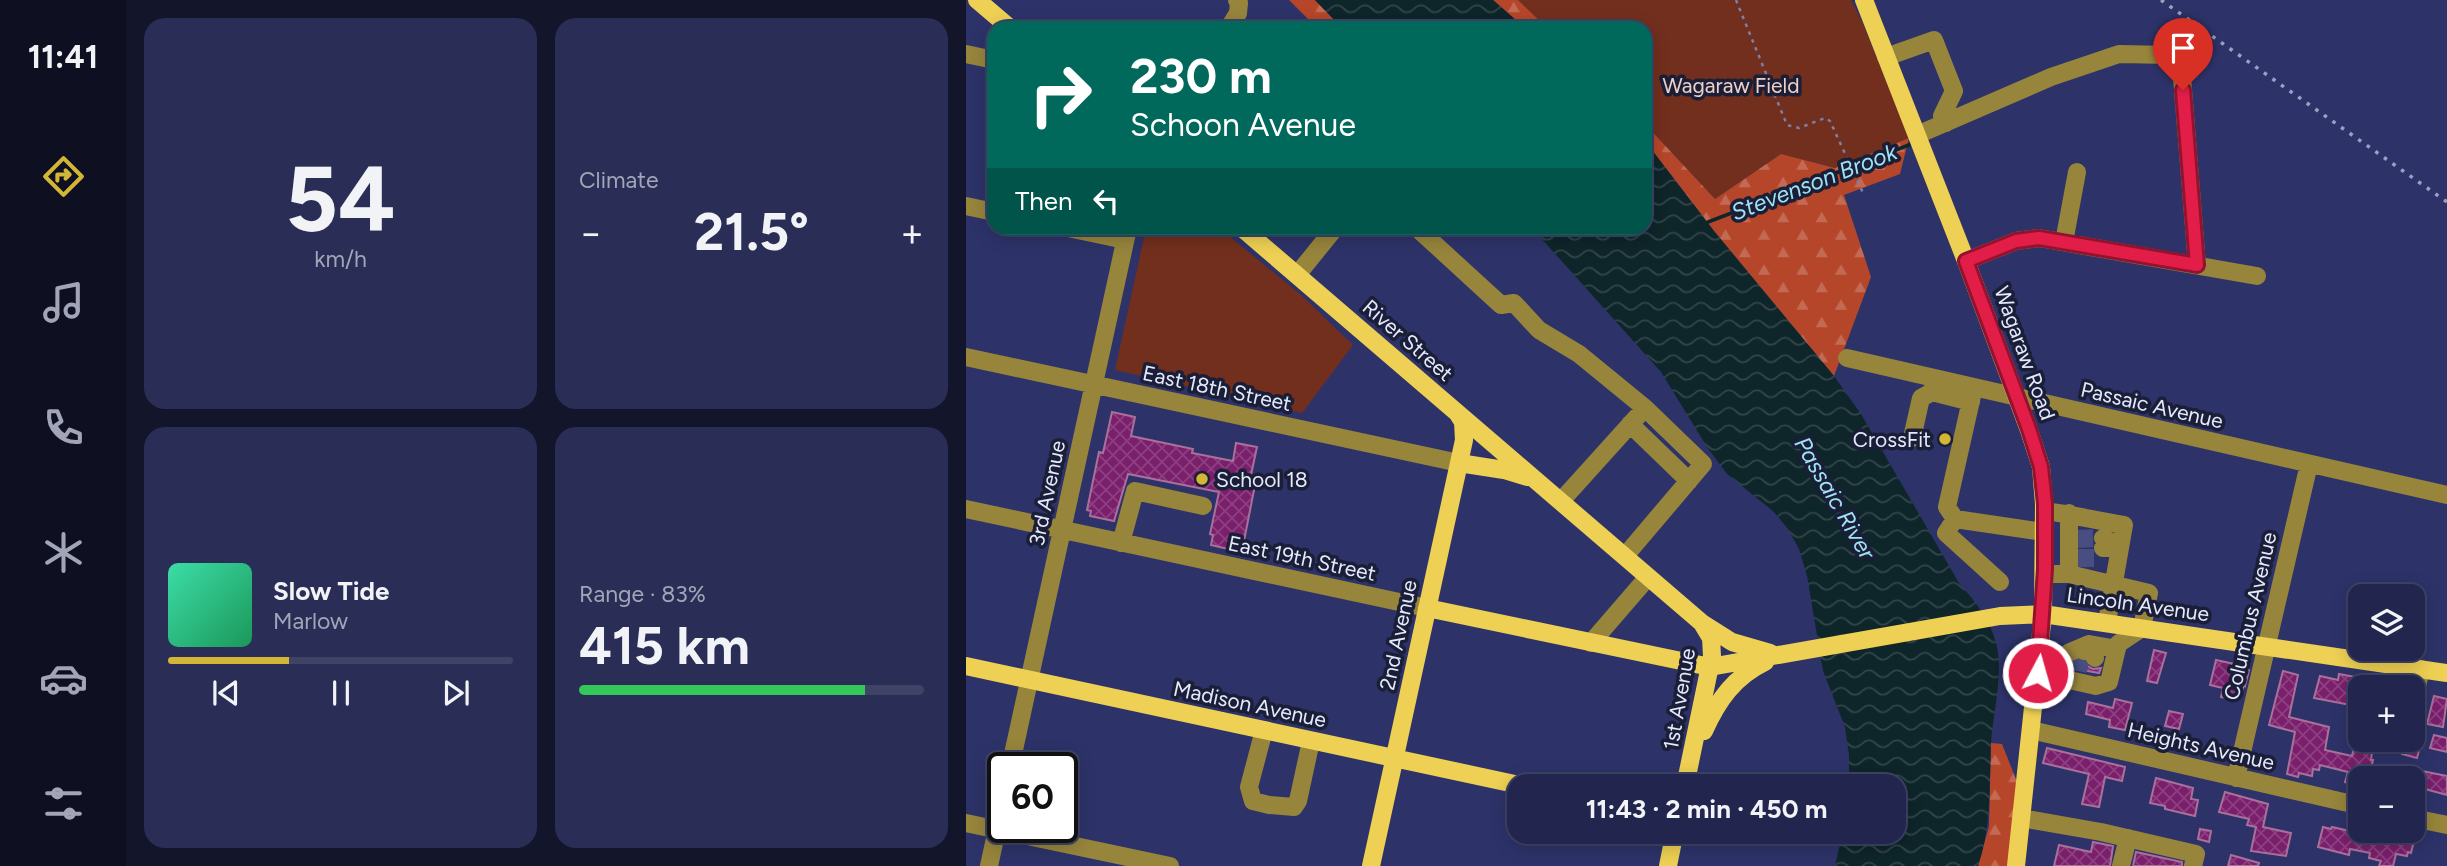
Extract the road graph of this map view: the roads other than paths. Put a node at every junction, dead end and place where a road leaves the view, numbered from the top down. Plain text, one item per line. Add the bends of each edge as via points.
1 (978, 0) edge
2 (1237, 0) edge
3 (1864, 0) edge
4 (1002, 21) edge
5 (1233, 21) edge
6 (966, 54) edge
7 (1886, 57) junction
8 (987, 58) edge
9 (1946, 123) junction
10 (1917, 135) junction
11 (2077, 172) dead end
12 (966, 206) edge
13 (987, 210) edge
14 (1126, 235) edge
15 (1250, 235) edge
16 (1329, 235) edge
17 (1425, 235) edge
18 (2064, 242) junction
19 (1966, 261) junction
20 (2197, 265) junction
21 (1297, 275) junction
22 (2257, 276) dead end
23 (966, 358) edge
24 (1847, 358) dead end
25 (1094, 385) junction
26 (1933, 385) junction
27 (1972, 395) junction
28 (2017, 397) junction
29 (1645, 408) junction
30 (1458, 414) junction
31 (1630, 424) junction
32 (1912, 438) dead end
33 (1459, 463) junction
34 (2309, 464) junction
35 (1689, 481) junction
36 (1544, 487) junction
37 (2447, 495) edge
38 (1561, 501) junction
39 (1203, 506) dead end
40 (966, 509) edge
41 (2044, 511) junction
42 (2069, 513) junction
43 (1955, 519) junction
44 (1062, 530) junction
45 (2044, 533) junction
46 (1121, 543) junction
47 (2073, 554) junction
48 (1625, 556) junction
49 (2044, 574) junction
50 (1648, 577) junction
51 (2000, 582) dead end
52 (2114, 585) junction
53 (1427, 608) junction
54 (2043, 614) junction
55 (2107, 622) junction
56 (1702, 623) junction
57 (2142, 628) junction
58 (1591, 643) junction
59 (2266, 646) junction
60 (2117, 649) junction
61 (1781, 654) junction
62 (2080, 663) junction
63 (966, 666) edge
64 (1710, 667) junction
65 (2421, 669) junction
66 (2038, 673) junction
67 (2447, 673) edge
68 (2420, 675) edge
69 (1029, 680) junction
70 (1264, 730) junction
71 (2031, 730) junction
72 (1311, 741) junction
73 (1013, 752) edge
74 (1395, 759) junction
75 (1688, 774) edge
76 (1688, 774) edge
77 (2236, 778) junction
78 (1507, 782) edge
79 (2348, 803) edge
80 (2021, 818) junction
81 (2425, 820) edge
82 (966, 823) edge
83 (2447, 825) edge
84 (987, 827) edge
85 (2128, 838) junction
86 (994, 843) edge
87 (1062, 843) edge
88 (1672, 844) edge
89 (989, 866) edge
90 (1170, 866) edge
91 (1371, 866) edge
92 (1668, 866) edge
93 (2016, 866) edge
94 (2121, 866) edge
95 (2193, 866) edge

1 - 4 main road
2 - 5 street
3 - 7 main road, Wagaraw Road
6 - 8 street
7 - 9 street via 1934,40 1954,91 1942,116
7 - 10 main road, Wagaraw Road
9 - 10 street
9 - 20 street via 2051,77 2119,54 2172,55 2181,65
10 - 19 main road, Wagaraw Road
11 - 18 street
12 - 13 street
14 - 25 street, 3rd Avenue
15 - 21 main road, River Street
16 - 21 street
17 - 29 street via 1501,305 1514,303 1539,330 1579,354
18 - 19 street via 2028,238
18 - 20 street
19 - 28 main road, Wagaraw Road
20 - 22 street
21 - 30 main road, River Street
23 - 25 street, East 18th Street
24 - 26 street, Passaic Avenue
25 - 33 street, East 18th Street
25 - 44 street, 3rd Avenue
26 - 27 street, Passaic Avenue
26 - 32 street via 1921,398
27 - 28 street, Passaic Avenue
27 - 43 street via 1947,506
28 - 34 street, Passaic Avenue
28 - 41 main road, Wagaraw Road via 2041,467
29 - 31 street
29 - 35 street via 1703,464
30 - 33 main road, 2nd Avenue via 1464,430
30 - 36 main road, River Street
31 - 35 street
31 - 38 street
33 - 36 main road, River Street via 1517,473
33 - 53 main road, 2nd Avenue
34 - 37 street, Passaic Avenue
34 - 59 street, Columbus Avenue
35 - 48 street
36 - 38 main road, River Street
38 - 48 main road, River Street
39 - 46 street via 1135,491
40 - 44 street, East 19th Street
41 - 42 street
41 - 45 main road, Wagaraw Road
42 - 47 street
42 - 52 street via 2124,525 2107,548
43 - 45 street
43 - 51 street via 1946,533
44 - 46 street, East 19th Street
44 - 69 street, 3rd Avenue
45 - 49 main road, Wagaraw Road
46 - 53 street, East 19th Street
47 - 49 street
47 - 52 street
48 - 50 main road, River Street
49 - 54 main road, Wagaraw Road
50 - 56 main road, River Street
50 - 58 street
52 - 55 street
52 - 57 street via 2149,593
53 - 58 main road, East 19th Street
53 - 74 main road, 2nd Avenue
54 - 55 main road, Lincoln Avenue
54 - 61 main road, Lincoln Avenue via 2000,616
54 - 66 main road, Wagaraw Road
55 - 57 main road, Lincoln Avenue
56 - 61 main road, River Street via 1739,645
56 - 64 main road, 1st Avenue via 1711,638
57 - 59 main road, Lincoln Avenue
57 - 60 street via 2121,640
58 - 64 main road, East 19th Street
59 - 65 main road, Lincoln Avenue
59 - 77 street, Columbus Avenue
60 - 62 street
60 - 62 street via 2109,682 2096,686
61 - 64 main road, Lincoln Avenue
61 - 75 main road via 1750,670 1727,690 1705,727
62 - 66 street
63 - 69 main road, Madison Avenue
64 - 76 main road, 1st Avenue
65 - 67 main road, Lincoln Avenue
65 - 68 street
66 - 71 main road, Wagaraw Road
69 - 70 main road, Madison Avenue
69 - 73 street, 3rd Avenue
70 - 72 main road, Madison Avenue
70 - 72 street via 1249,787 1253,801 1269,805 1294,807
71 - 77 street, Heights Avenue
71 - 80 main road, Wagaraw Road
72 - 74 main road, Madison Avenue
74 - 78 main road, Madison Avenue
74 - 91 main road, 2nd Avenue
77 - 79 street, Heights Avenue
80 - 85 street
80 - 93 main road, Wagaraw Road
81 - 83 street
82 - 84 street
85 - 94 street
85 - 95 street via 2196,854
86 - 89 street
87 - 90 street
88 - 92 main road

